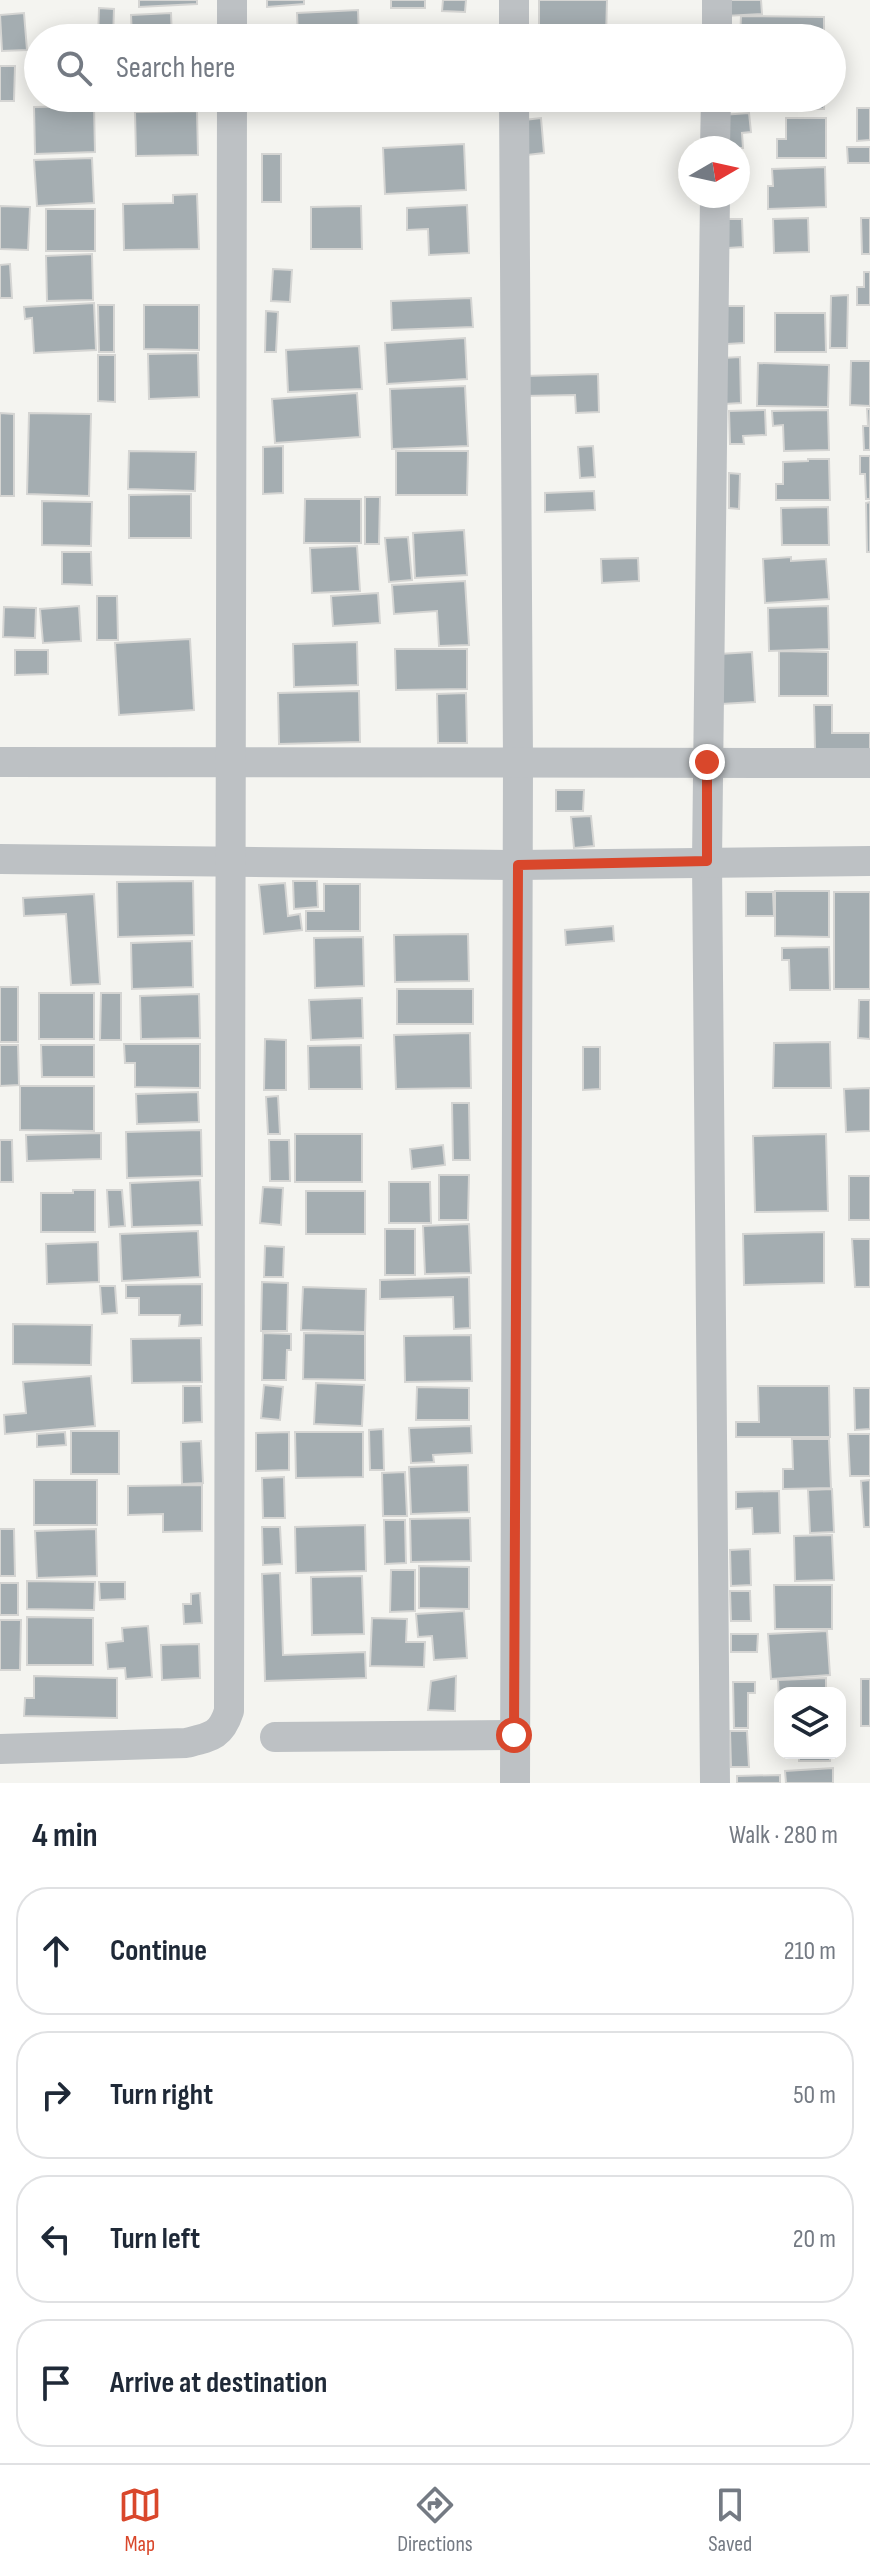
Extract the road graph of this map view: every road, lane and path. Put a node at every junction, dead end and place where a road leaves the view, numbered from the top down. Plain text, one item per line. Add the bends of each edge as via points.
1 (232, 0) edge
2 (514, 0) edge
3 (717, 0) edge
4 (232, 24) edge
5 (514, 24) edge
6 (717, 24) edge
7 (232, 112) edge
8 (514, 112) edge
9 (716, 112) edge
10 (715, 136) edge
11 (715, 208) edge
12 (0, 762) edge
13 (232, 762) junction
14 (707, 762) junction
15 (518, 763) junction
16 (870, 763) edge
17 (0, 859) edge
18 (230, 861) junction
19 (707, 861) junction
20 (870, 861) edge
21 (518, 865) junction
22 (514, 1735) junction
23 (275, 1737) dead end
24 (0, 1749) edge
25 (515, 1783) edge
26 (715, 1783) edge

1 - 4 street
2 - 5 street
3 - 6 street
7 - 13 street
8 - 15 street
9 - 10 street
11 - 14 street
12 - 13 street
13 - 15 street
13 - 18 street
14 - 15 street
14 - 16 street
14 - 19 street
15 - 21 street
17 - 18 street
18 - 21 street
18 - 24 street via 229,1711 224,1726 211,1737 186,1743
19 - 20 street
19 - 21 street
19 - 26 street
21 - 22 street
22 - 23 street
22 - 25 street

